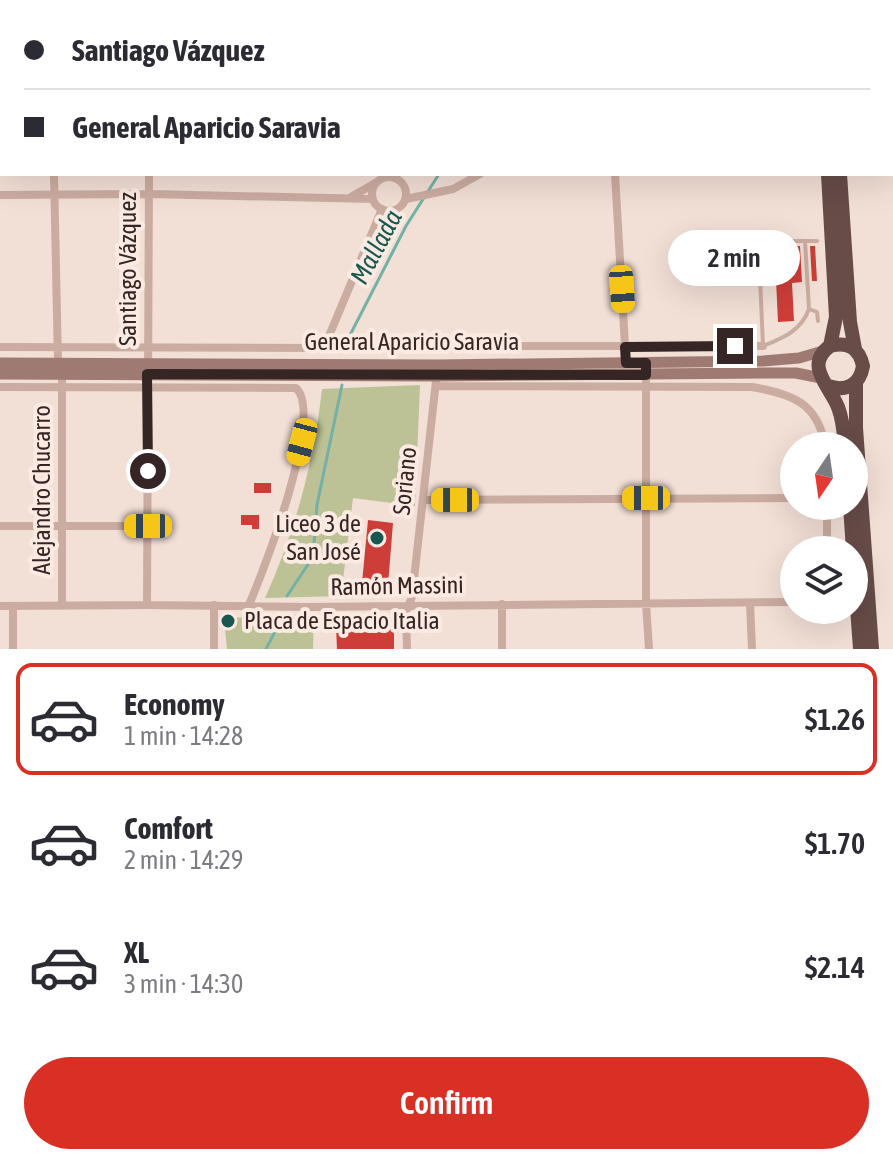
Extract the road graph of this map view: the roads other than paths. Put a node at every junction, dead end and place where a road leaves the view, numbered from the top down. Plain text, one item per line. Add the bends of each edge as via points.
1 (54, 176) edge
2 (149, 176) edge
3 (476, 176) edge
4 (615, 176) edge
5 (828, 176) edge
6 (840, 176) edge
7 (386, 177) edge
8 (149, 194) junction
9 (0, 195) edge
10 (55, 195) junction
11 (409, 195) junction
12 (346, 199) junction
13 (373, 199) junction
14 (382, 209) junction
15 (805, 241) junction
16 (817, 241) dead end
17 (809, 309) junction
18 (818, 321) dead end
19 (460, 346) dead end
20 (763, 346) junction
21 (0, 347) edge
22 (58, 347) junction
23 (148, 347) junction
24 (625, 347) junction
25 (826, 348) junction
26 (855, 349) junction
27 (58, 362) junction
28 (0, 363) edge
29 (626, 363) junction
30 (147, 369) junction
31 (0, 374) edge
32 (62, 375) junction
33 (646, 375) junction
34 (437, 376) junction
35 (824, 382) junction
36 (856, 383) junction
37 (0, 387) edge
38 (62, 388) junction
39 (147, 388) junction
40 (823, 432) edge
41 (843, 432) edge
42 (646, 498) junction
43 (780, 498) edge
44 (423, 500) junction
45 (0, 526) edge
46 (62, 526) junction
47 (148, 526) junction
48 (780, 602) edge
49 (646, 603) junction
50 (750, 603) junction
51 (502, 604) junction
52 (147, 605) junction
53 (214, 605) junction
54 (409, 605) junction
55 (0, 606) edge
56 (13, 606) junction
57 (62, 606) junction
58 (248, 607) junction
59 (857, 624) edge
60 (13, 649) edge
61 (214, 649) edge
62 (407, 649) edge
63 (502, 649) edge
64 (649, 649) edge
65 (752, 649) edge
66 (860, 649) edge
67 (872, 649) edge

1 - 10 street
2 - 8 street, Santiago Vázquez
3 - 11 street via 453,189
4 - 24 street
5 - 25 highway via 836,317
6 - 26 highway
7 - 11 street via 400,181
7 - 12 street
7 - 13 street via 373,189
8 - 10 street
8 - 12 street
8 - 23 street, Santiago Vázquez
9 - 10 street
10 - 22 street
11 - 14 street via 396,209
12 - 13 street
13 - 14 street
14 - 23 street, General Aparicio Saravia via 324,348
15 - 16 lane
15 - 17 lane
15 - 20 lane via 772,241 759,254
17 - 18 lane via 817,312
17 - 20 lane via 797,329
19 - 24 street, General Aparicio Saravia
20 - 24 street, General Aparicio Saravia
21 - 22 street, General Aparicio Saravia
22 - 23 street, General Aparicio Saravia
22 - 27 street
23 - 30 street, Santiago Vázquez
24 - 29 street
25 - 26 highway via 839,343
25 - 33 main road, General Aparicio Saravia via 777,361
25 - 35 highway via 817,369
26 - 36 highway via 863,366
27 - 28 main road, General Aparicio Saravia
27 - 30 main road, General Aparicio Saravia
29 - 33 main road, General Aparicio Saravia
29 - 34 main road, General Aparicio Saravia
30 - 32 main road, General Aparicio Saravia
30 - 34 main road, General Aparicio Saravia
30 - 39 street, Santiago Vázquez
31 - 32 main road, General Aparicio Saravia
32 - 38 street, Alejandro Chucarro
33 - 34 main road, General Aparicio Saravia
33 - 35 main road, General Aparicio Saravia via 796,373
33 - 40 street, General Aparicio Saravia via 784,394 812,410
33 - 42 street
34 - 44 street, Soriano
35 - 36 highway via 837,389
35 - 41 highway via 839,410
36 - 67 highway
37 - 38 street, General Aparicio Saravia
38 - 39 street, General Aparicio Saravia
38 - 46 street, Alejandro Chucarro
39 - 47 street, Santiago Vázquez
39 - 58 street, General Aparicio Saravia via 296,388 304,398 302,442 278,530
42 - 43 street
42 - 44 street
42 - 49 street
44 - 54 street, Soriano
45 - 46 street
46 - 47 street
46 - 57 street, Alejandro Chucarro
47 - 52 street, Santiago Vázquez
48 - 50 street, Ramón Massini
49 - 50 street, Ramón Massini
49 - 51 street, Ramón Massini
49 - 64 street
50 - 65 street
51 - 54 street, Ramón Massini
51 - 63 street
52 - 53 street, Ramón Massini
52 - 57 street, Ramón Massini
53 - 58 street, Ramón Massini
53 - 61 street
54 - 58 street, Ramón Massini
54 - 62 street, Soriano
55 - 56 street, Ramón Massini
56 - 57 street, Ramón Massini
56 - 60 street
59 - 66 highway

